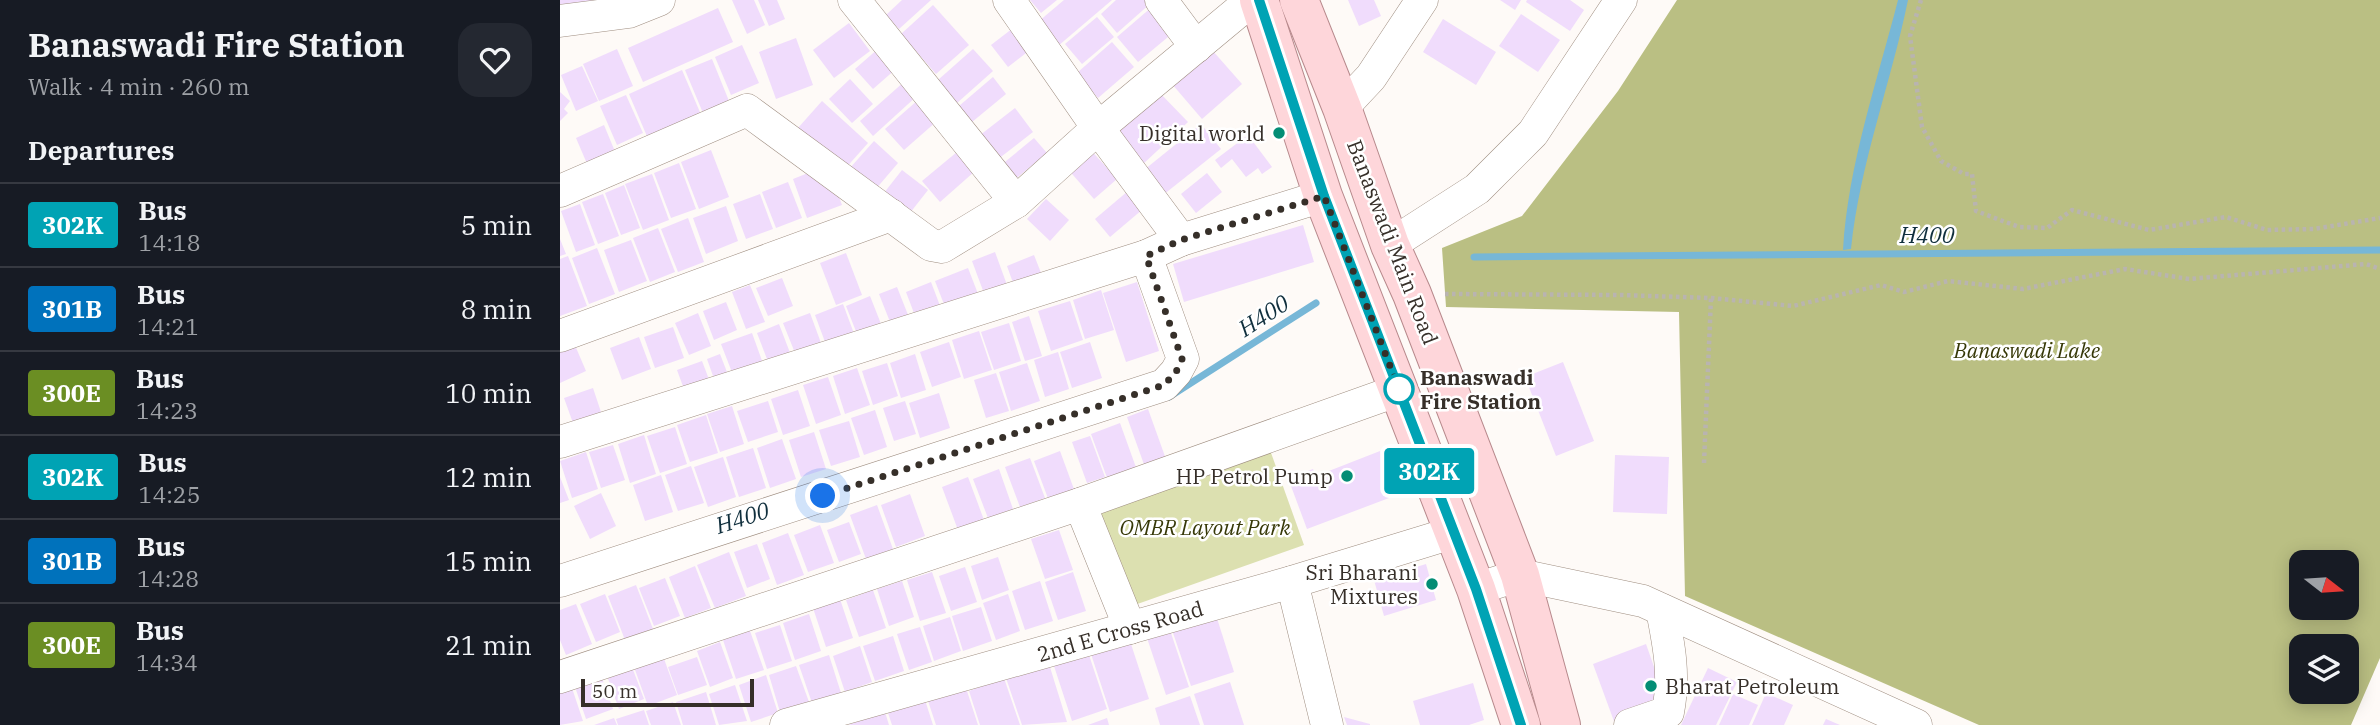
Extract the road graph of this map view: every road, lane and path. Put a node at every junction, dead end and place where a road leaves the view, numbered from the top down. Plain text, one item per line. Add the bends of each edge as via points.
1 (659, 0) edge
2 (854, 0) edge
3 (1009, 0) edge
4 (1161, 0) edge
5 (1252, 0) edge
6 (1259, 0) edge
7 (1299, 0) edge
8 (1422, 0) edge
9 (1621, 0) edge
10 (1921, 0) edge
11 (560, 20) edge
12 (1196, 47) junction
13 (1342, 108) junction
14 (1098, 128) junction
15 (560, 191) edge
16 (1324, 196) junction
17 (1016, 202) junction
18 (891, 215) junction
19 (2380, 218) edge
20 (1181, 240) junction
21 (1390, 245) junction
22 (1146, 256) junction
23 (2380, 269) edge
24 (1412, 294) junction
25 (1711, 298) junction
26 (560, 336) edge
27 (1399, 390) junction
28 (560, 442) edge
29 (1704, 463) dead end
30 (1080, 504) junction
31 (1452, 533) junction
32 (1520, 575) junction
33 (560, 582) edge
34 (1292, 582) junction
35 (1476, 589) junction
36 (1662, 610) junction
37 (1129, 628) junction
38 (560, 677) edge
39 (786, 725) edge
40 (1327, 725) edge
41 (1521, 725) edge
42 (1562, 725) edge
43 (1630, 725) edge
44 (1916, 725) edge

1 - 11 street via 629,12
2 - 17 street
3 - 14 street
4 - 12 street
5 - 12 street
6 - 16 main road
7 - 13 main road, Banaswadi Main Road
8 - 13 street via 1371,77
9 - 21 street via 1532,134 1477,189
10 - 19 path via 1910,36 1922,127 1941,161 1972,174 1976,211 2019,227 2047,228 2072,210 2149,230 2226,217 2267,230 2314,229
12 - 14 street
13 - 21 main road, Banaswadi Main Road
14 - 17 street
14 - 20 street
15 - 18 street via 747,110
16 - 20 street
16 - 27 main road
17 - 18 street via 957,241 939,247
18 - 26 street
20 - 22 street
21 - 24 main road, Banaswadi Main Road
22 - 28 street
22 - 33 street via 1182,359 1164,385
23 - 25 path via 2366,264 2189,279 2125,269 2023,289 1948,281 1904,292 1881,285 1793,306
24 - 25 path
24 - 32 main road, Banaswadi Main Road
25 - 29 path
27 - 30 street
27 - 31 main road
30 - 37 street
30 - 38 street
31 - 34 street, 2nd E Cross Road
31 - 35 main road
32 - 35 street
32 - 36 street via 1643,601
32 - 42 main road, Banaswadi Main Road
34 - 37 street, 2nd E Cross Road
34 - 40 street
35 - 41 main road
36 - 43 street via 1672,661 1668,712
36 - 44 street
37 - 39 street, 2nd E Cross Road

